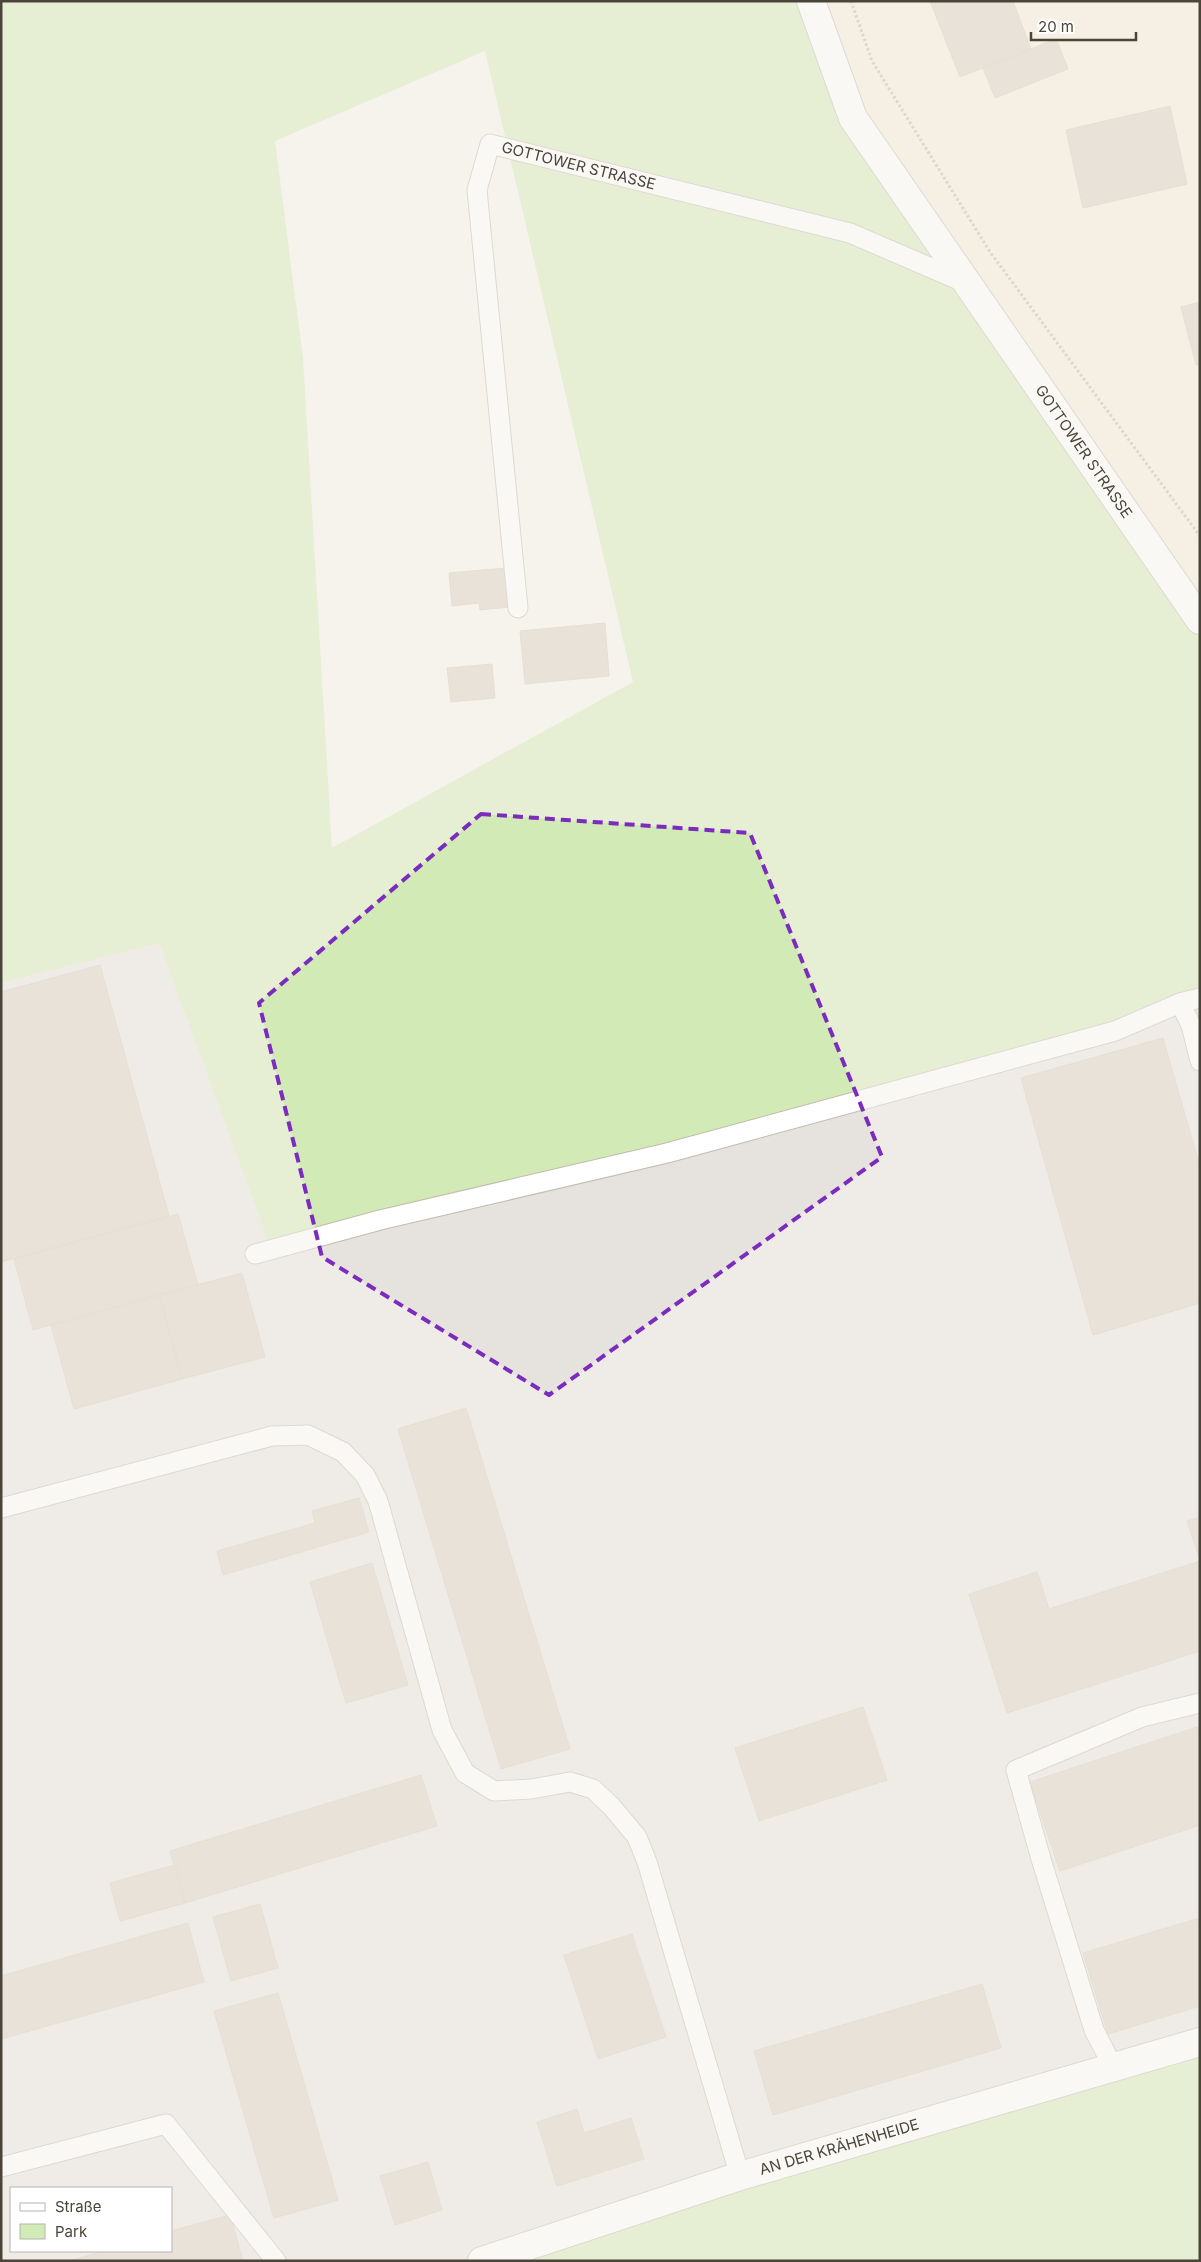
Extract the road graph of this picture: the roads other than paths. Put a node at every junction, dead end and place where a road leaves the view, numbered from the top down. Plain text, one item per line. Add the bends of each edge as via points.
1 (811, 1) edge
2 (967, 284) junction
3 (518, 608) dead end
4 (1200, 620) edge
5 (1200, 998) edge
6 (1180, 1004) junction
7 (1200, 1061) edge
8 (255, 1254) dead end
9 (1, 1508) edge
10 (1200, 1703) edge
11 (1200, 2042) edge
12 (1113, 2067) junction
13 (1, 2166) edge
14 (740, 2176) junction
15 (276, 2261) edge
16 (482, 2261) edge

1 - 2 street, GOTTOWER STRASSE via 853,118
2 - 3 lane, GOTTOWER STRASSE via 850,234 490,144 477,190
2 - 4 street, GOTTOWER STRASSE
5 - 6 lane
6 - 7 lane via 1191,1025
6 - 8 lane via 1115,1031 667,1153 380,1220
9 - 14 lane via 272,1436 308,1435 342,1452 365,1475 378,1501 442,1730 465,1773 494,1791 570,1782 593,1789 612,1806 637,1837
10 - 12 lane via 1142,1717 1016,1770 1094,2030
11 - 12 street, AN DER KRÄHENHEIDE
12 - 14 street, AN DER KRÄHENHEIDE
13 - 15 lane via 166,2124
14 - 16 street, AN DER KRÄHENHEIDE

